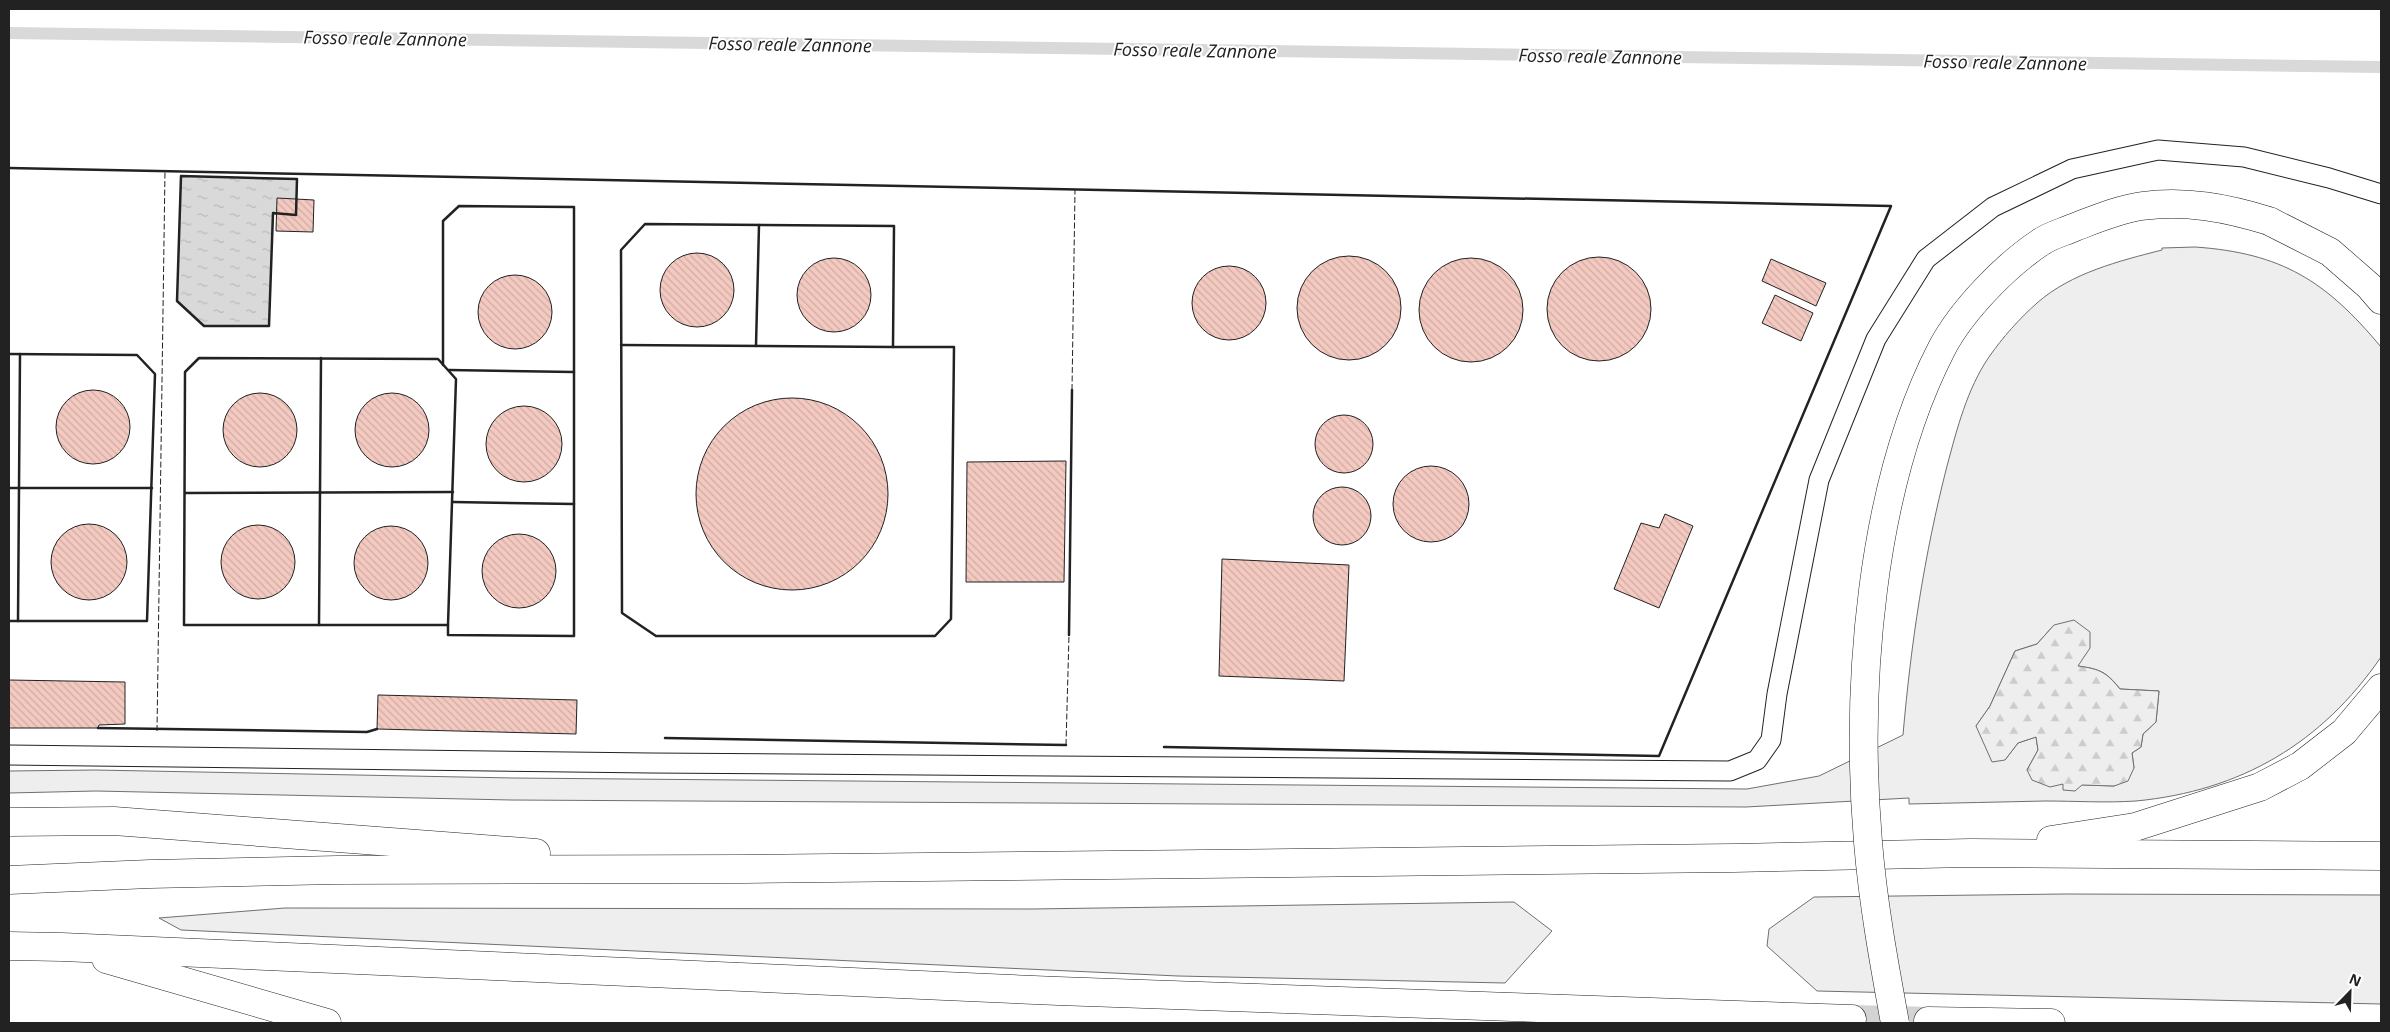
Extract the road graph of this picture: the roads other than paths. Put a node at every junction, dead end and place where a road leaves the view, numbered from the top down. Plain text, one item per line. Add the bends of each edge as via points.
1 (2381, 194) edge
2 (2381, 300) edge
3 (2381, 688) edge
4 (9, 755) edge
5 (9, 822) edge
6 (1970, 853) junction
7 (2381, 856) edge
8 (745, 869) junction
9 (9, 880) edge
10 (9, 946) edge
11 (62, 946) junction
12 (1852, 1019) dead end
13 (1928, 1021) dead end
14 (327, 1023) edge
15 (1895, 1023) edge
16 (2051, 1023) edge

1 - 4 lane via 2244,157 2158,150 2072,170 1993,207 1926,259 1876,339 1819,480 1771,740 1757,760 1730,771
2 - 15 highway, bridge via 2330,252 2269,221 2234,210 2188,204 2140,206 2093,220 2042,241 2003,272 1970,308 1943,345 1904,438 1890,489 1872,611 1866,688 1864,751 1868,840 1880,947
3 - 6 highway via 2344,732 2300,766 2260,786 2135,827
5 - 8 highway via 114,822
6 - 7 highway
6 - 8 highway
8 - 9 highway via 337,870
10 - 11 highway
11 - 12 highway via 1058,991
11 - 14 highway
13 - 16 highway

